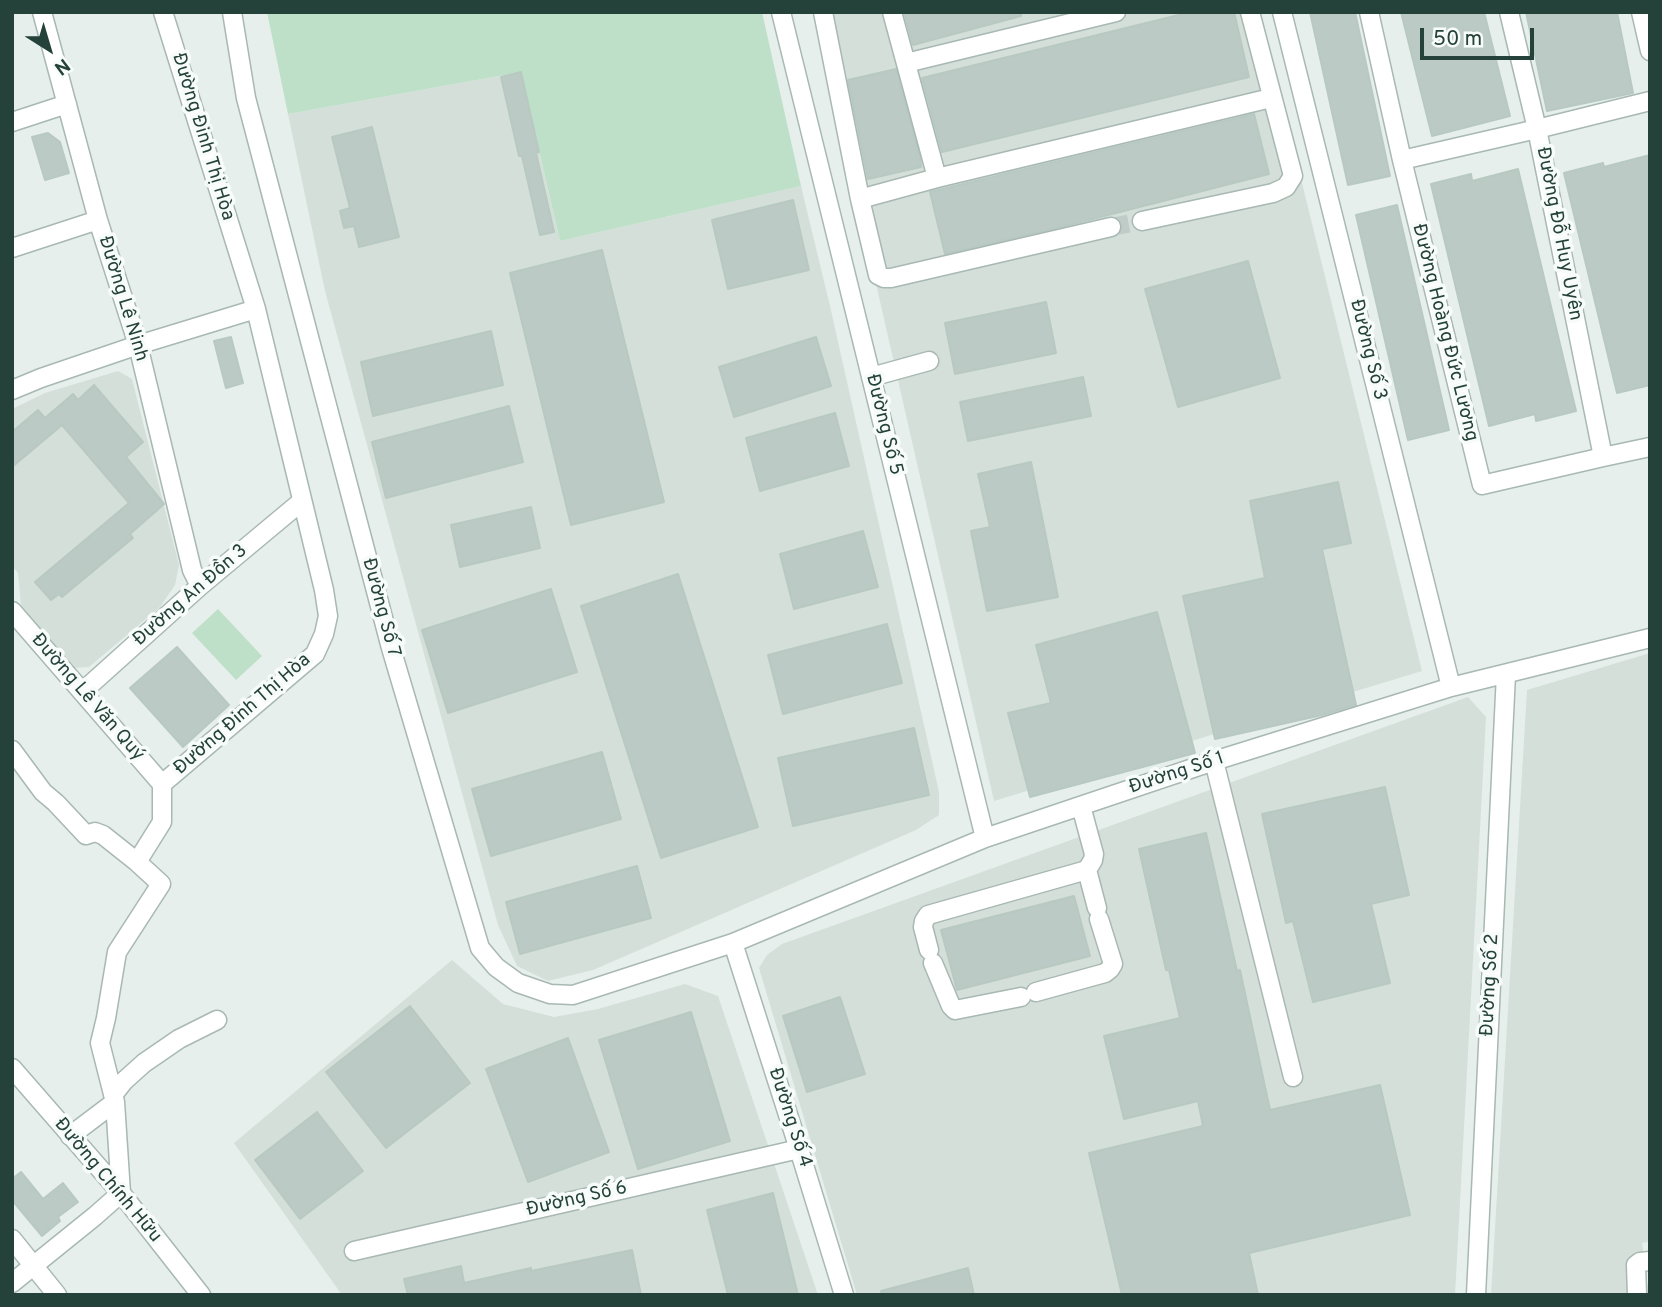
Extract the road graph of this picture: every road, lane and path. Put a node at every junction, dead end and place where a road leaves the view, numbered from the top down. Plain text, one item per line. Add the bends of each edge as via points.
1 (42, 12) edge
2 (163, 12) edge
3 (232, 12) edge
4 (781, 12) edge
5 (823, 12) edge
6 (892, 12) edge
7 (1116, 12) edge
8 (1250, 12) edge
9 (1282, 12) edge
10 (1369, 12) edge
11 (1509, 12) edge
12 (1641, 12) edge
13 (1650, 49) edge
14 (906, 63) junction
15 (1272, 98) junction
16 (1650, 101) edge
17 (67, 104) junction
18 (12, 122) edge
19 (1537, 129) junction
20 (1402, 160) junction
21 (937, 178) junction
22 (860, 198) junction
23 (98, 220) junction
24 (1142, 221) tunnel mouth
25 (1111, 227) tunnel mouth
26 (12, 248) edge
27 (256, 309) junction
28 (138, 345) junction
29 (929, 361) dead end
30 (871, 377) junction
31 (12, 390) edge
32 (1650, 447) edge
33 (1603, 457) junction
34 (302, 501) junction
35 (200, 586) junction
36 (12, 611) edge
37 (1650, 638) edge
38 (1506, 674) junction
39 (1451, 687) junction
40 (82, 692) junction
41 (12, 750) edge
42 (1214, 761) junction
43 (162, 784) junction
44 (1081, 806) junction
45 (985, 838) junction
46 (137, 862) junction
47 (1087, 870) junction
48 (725, 946) junction
49 (217, 1020) dead end
50 (12, 1068) edge
51 (1293, 1077) dead end
52 (114, 1099) junction
53 (70, 1136) junction
54 (799, 1149) junction
55 (121, 1194) junction
56 (12, 1240) edge
57 (354, 1251) dead end
58 (1650, 1261) edge
59 (34, 1266) junction
60 (12, 1283) edge
61 (57, 1295) edge
62 (201, 1295) edge
63 (844, 1295) edge
64 (1476, 1295) edge
65 (1637, 1295) edge

1 - 17 street, Đường Lê Ninh
2 - 27 street, Đường Đinh Thị Hòa
3 - 48 street, Đường Số 7 via 246,98 341,463 480,948 518,983 550,994 573,995
4 - 30 street, Đường Số 5
5 - 22 street
6 - 14 street
7 - 14 street
8 - 15 street
9 - 39 street, Đường Số 3
10 - 20 street, Đường Hoàng Đức Lương
11 - 19 street, Đường Đỗ Huy Uyên
12 - 13 street
14 - 21 street
15 - 21 street
15 - 24 street via 1293,176 1286,187
16 - 19 street
17 - 18 street
17 - 23 street, Đường Lê Ninh
19 - 20 street
19 - 33 street, Đường Đỗ Huy Uyên
20 - 33 street, Đường Hoàng Đức Lương via 1482,485
21 - 22 street
22 - 25 street via 878,275 884,278
23 - 26 street
23 - 28 street, Đường Lê Ninh
27 - 28 street
27 - 34 street, Đường Đinh Thị Hòa
28 - 31 street
28 - 35 street, Đường Lê Ninh via 192,570
29 - 30 street
30 - 45 street, Đường Số 5
32 - 33 street, Đường Hoàng Đức Lương
34 - 35 street, Đường An Đồn 3
34 - 43 street, Đường Đinh Thị Hòa via 328,616 315,654
35 - 40 street, Đường An Đồn 3
36 - 40 street, Đường Lê Văn Quý
37 - 38 street, Đường Số 1
38 - 39 street, Đường Số 1
38 - 64 street, Đường Số 2
39 - 42 street, Đường Số 1
40 - 43 street, Đường Lê Văn Quý
41 - 46 street via 43,792 86,835 103,835
42 - 44 street, Đường Số 1
42 - 51 street
43 - 46 street, Đường Đinh Thị Hòa via 162,822
44 - 45 street, Đường Số 1
44 - 47 street via 1094,854
45 - 48 street, Đường Số 1
46 - 52 street via 161,884 117,952 100,1043
47 - 47 street via 1113,964 1110,969 1029,995 955,1010 931,956 923,927 928,915
48 - 54 street, Đường Số 4
49 - 52 street via 144,1063 124,1081
50 - 53 street, Đường Chính Hữu
52 - 53 street
52 - 55 street
53 - 55 street, Đường Chính Hữu
54 - 57 street, Đường Số 6
54 - 63 street, Đường Số 4
55 - 59 street
55 - 62 street, Đường Chính Hữu
56 - 59 street
58 - 65 street via 1636,1265
59 - 60 street
59 - 61 street

